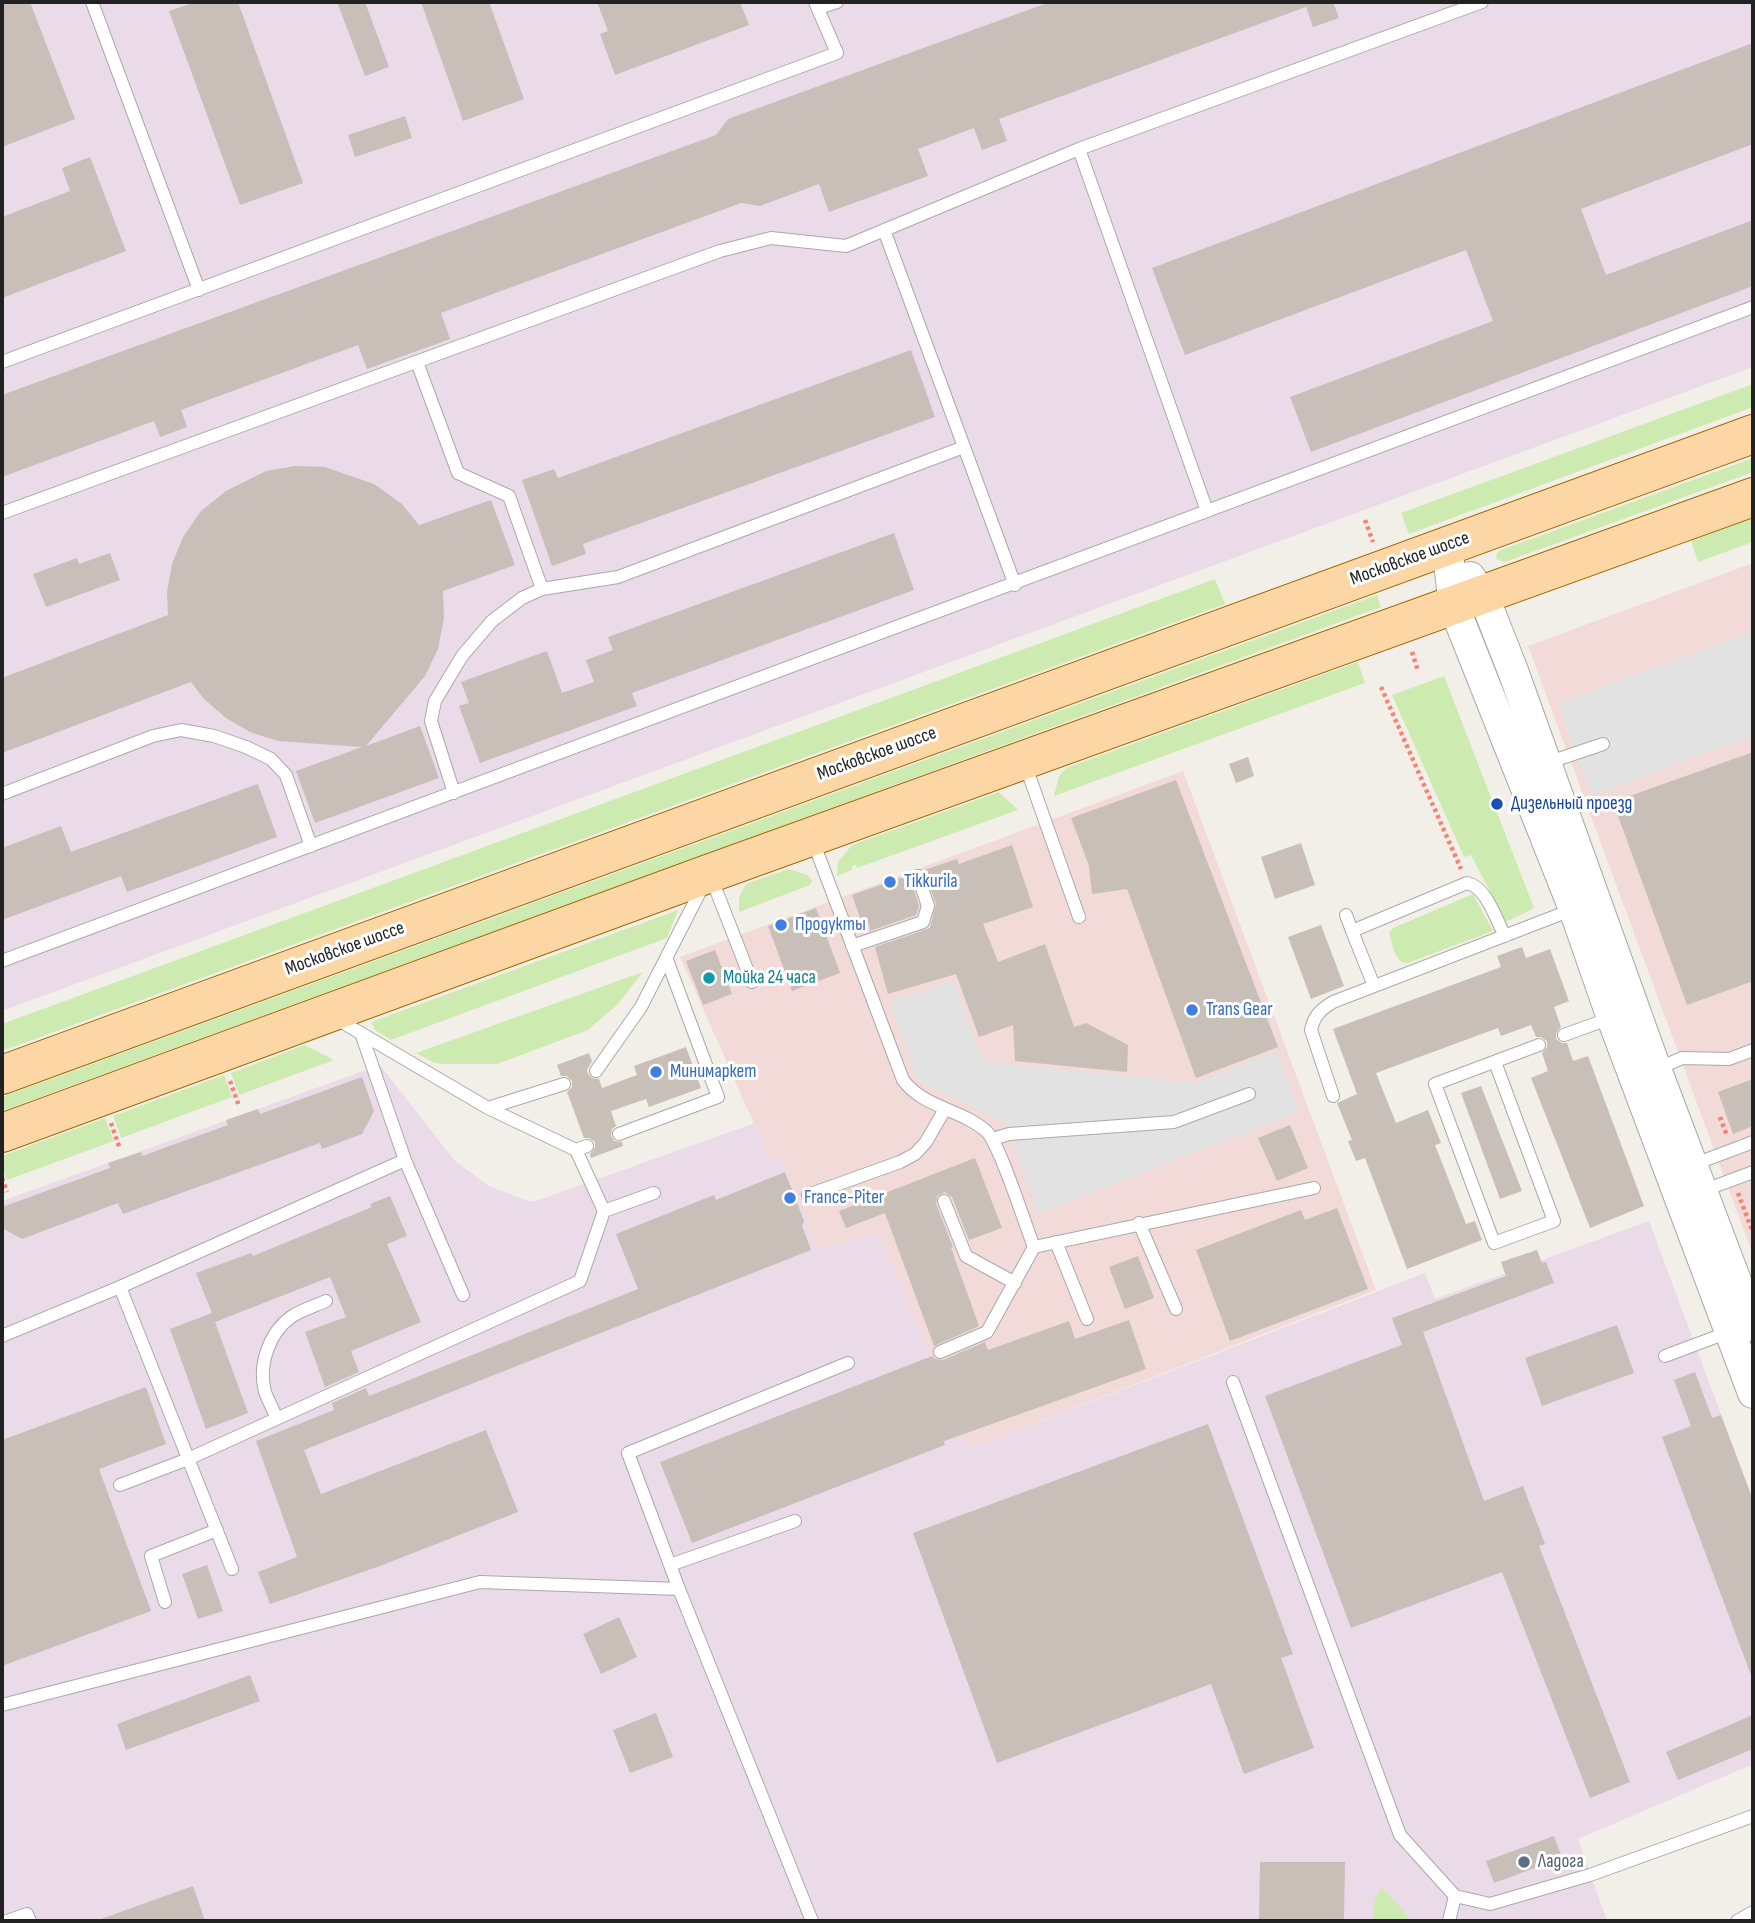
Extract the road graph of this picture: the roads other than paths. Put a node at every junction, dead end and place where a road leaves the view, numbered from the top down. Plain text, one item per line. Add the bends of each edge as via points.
1 (92, 2) edge
2 (837, 2) edge
3 (1482, 2) edge
4 (817, 5) edge
5 (1079, 149) junction
6 (884, 230) junction
7 (199, 290) junction
8 (1753, 307) edge
9 (2, 362) edge
10 (417, 362) junction
11 (1753, 434) edge
12 (964, 447) junction
13 (1753, 497) edge
14 (1207, 511) junction
15 (2, 513) edge
16 (1447, 545) junction
17 (1015, 585) junction
18 (542, 589) junction
19 (1469, 602) junction
20 (1603, 744) dead end
21 (1023, 760) junction
22 (1547, 763) junction
23 (454, 793) junction
24 (2, 794) edge
25 (812, 837) junction
26 (310, 846) junction
27 (709, 873) junction
28 (918, 876) dead end
29 (1574, 909) junction
30 (1346, 915) dead end
31 (1080, 917) dead end
32 (1352, 931) junction
33 (1505, 936) junction
34 (852, 946) junction
35 (667, 960) junction
36 (2, 961) edge
37 (752, 982) dead end
38 (1374, 986) junction
39 (1612, 1018) junction
40 (345, 1023) junction
41 (1564, 1035) dead end
42 (1539, 1045) dead end
43 (1753, 1050) edge
44 (1494, 1062) junction
45 (1656, 1069) junction
46 (596, 1071) dead end
47 (2, 1075) edge
48 (564, 1084) dead end
49 (1249, 1094) dead end
50 (1333, 1096) dead end
51 (488, 1108) junction
52 (945, 1109) junction
53 (2, 1133) edge
54 (619, 1134) dead end
55 (993, 1139) junction
56 (1753, 1142) edge
57 (405, 1160) junction
58 (1753, 1172) edge
59 (1697, 1178) junction
60 (1314, 1188) dead end
61 (654, 1193) dead end
62 (808, 1195) dead end
63 (944, 1201) dead end
64 (604, 1211) junction
65 (1139, 1223) junction
66 (1056, 1242) junction
67 (1034, 1247) junction
68 (1745, 1280) edge
69 (1015, 1283) junction
70 (120, 1287) junction
71 (463, 1295) dead end
72 (326, 1301) dead end
73 (1176, 1309) dead end
74 (1087, 1319) dead end
75 (1747, 1323) edge
76 (2, 1336) edge
77 (940, 1352) dead end
78 (1665, 1356) dead end
79 (848, 1363) dead end
80 (1233, 1382) dead end
81 (1753, 1393) edge
82 (276, 1417) junction
83 (188, 1459) junction
84 (120, 1485) dead end
85 (795, 1521) dead end
86 (217, 1530) junction
87 (670, 1565) junction
88 (232, 1569) dead end
89 (679, 1589) junction
90 (165, 1602) dead end
91 (2, 1705) edge
92 (1753, 1816) edge
93 (1455, 1896) junction
94 (1753, 1912) edge
95 (7, 1921) edge
96 (30, 1921) edge
97 (812, 1921) edge
98 (1449, 1921) edge
99 (1737, 1921) edge

1 - 7 lane
2 - 4 lane
3 - 5 lane
4 - 7 lane via 837,53
5 - 6 lane
5 - 14 lane
6 - 10 lane via 846,246 771,238 720,251
6 - 12 lane
7 - 9 lane
8 - 14 lane
10 - 15 lane
10 - 18 lane via 458,473 509,496
11 - 16 main road, Московское шоссе
12 - 17 lane
12 - 18 lane via 618,577
13 - 19 main road
14 - 17 lane
16 - 19 street
16 - 47 main road, Московское шоссе
17 - 23 lane
18 - 23 lane via 492,621 462,656 435,701 431,721
19 - 21 main road
19 - 22 street
19 - 29 street
20 - 22 lane
21 - 25 main road
21 - 31 lane
22 - 45 street
23 - 26 lane
24 - 26 lane via 153,736 181,730 214,736 271,759 286,775
25 - 27 main road
25 - 34 lane
26 - 36 lane
27 - 35 lane
27 - 37 lane
27 - 40 main road
28 - 34 lane via 928,906 923,922
29 - 33 lane
29 - 39 street
30 - 32 lane
32 - 33 lane via 1467,883 1481,891
32 - 38 lane
33 - 38 lane
34 - 52 lane via 903,1080 920,1097
35 - 46 lane
35 - 54 lane via 718,1097
38 - 50 lane via 1333,1002 1313,1020 1313,1041
39 - 41 lane
39 - 75 street
40 - 51 lane
40 - 53 main road
40 - 57 lane
42 - 44 lane
43 - 45 lane via 1729,1059 1682,1058
44 - 44 lane via 1435,1084 1494,1243 1554,1221
45 - 59 street
48 - 51 lane
49 - 55 lane via 1174,1122
51 - 64 lane via 581,1148
52 - 55 lane
52 - 62 lane via 915,1154
55 - 67 lane
56 - 59 lane
57 - 70 lane
57 - 71 lane
58 - 59 lane via 1733,1179
59 - 68 street
60 - 65 lane
61 - 64 lane
63 - 69 lane via 966,1256
64 - 82 lane via 580,1281
65 - 66 lane
65 - 73 lane
66 - 67 lane
66 - 74 lane
67 - 69 lane
68 - 75 street
69 - 77 lane via 986,1332
70 - 76 lane
70 - 83 lane
72 - 82 lane via 292,1317 277,1331 267,1350 265,1391
75 - 78 lane
75 - 81 street
79 - 87 lane via 628,1453
80 - 93 lane via 1401,1835
82 - 83 lane
83 - 84 lane
83 - 86 lane
85 - 87 lane
86 - 88 lane
86 - 90 lane via 151,1556
87 - 89 lane
89 - 91 lane via 480,1582
89 - 97 lane
92 - 93 lane via 1590,1875 1490,1904
93 - 98 lane
94 - 99 lane
95 - 96 lane via 27,1914

